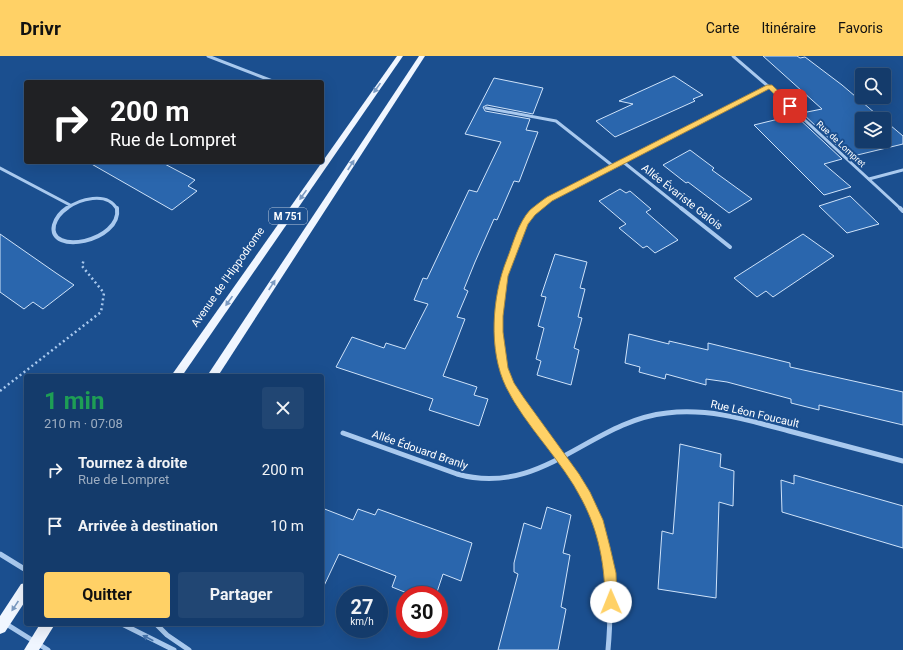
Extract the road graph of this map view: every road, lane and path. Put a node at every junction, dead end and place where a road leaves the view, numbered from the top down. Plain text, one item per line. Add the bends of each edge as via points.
1 (208, 56) edge
2 (400, 56) edge
3 (422, 56) edge
4 (733, 56) edge
5 (270, 80) edge
6 (769, 86) junction
7 (486, 108) dead end
8 (622, 161) junction
9 (613, 166) junction
10 (0, 168) edge
11 (903, 170) edge
12 (869, 179) junction
13 (70, 205) junction
14 (903, 211) edge
15 (110, 229) junction
16 (730, 247) dead end
17 (177, 374) edge
18 (213, 374) edge
19 (0, 391) edge
20 (343, 433) dead end
21 (561, 458) junction
22 (903, 461) edge
23 (0, 554) edge
24 (24, 569) edge
25 (24, 592) edge
26 (1, 623) edge
27 (47, 626) edge
28 (126, 626) edge
29 (158, 626) edge
30 (34, 646) edge
31 (48, 650) edge
32 (174, 650) edge
33 (189, 650) edge
34 (608, 650) edge

1 - 5 street
2 -> 17 main road, Avenue de l'Hippodrome / M 751
18 -> 3 main road, M 751
4 - 6 street, Rue de Lompret
6 - 8 street
6 - 12 street, Rue de Lompret
7 - 9 street via 556,121
8 - 9 street
8 - 16 street, Allée Évariste Galois
9 - 21 street via 549,199 532,213 520,234 504,276 498,332 504,368 510,385 520,401
10 - 13 street
11 - 12 street
12 - 14 street, Rue de Lompret
13 - 15 street via 83,200 107,199 115,204 119,211 117,220
13 - 15 street via 54,221 52,229 63,241 87,241
15 - 19 path via 86,253 82,266 104,293 101,312
20 - 21 street, Allée Édouard Branly via 454,473 489,480 530,471
21 - 22 street, Rue Léon Foucault via 634,420 674,411 695,411 724,414
21 - 34 street via 586,495 605,547 610,573 611,628
23 - 24 street
25 -> 26 main road
26 - 30 street
27 - 30 main road
32 -> 28 street
29 - 33 street
30 - 31 street

